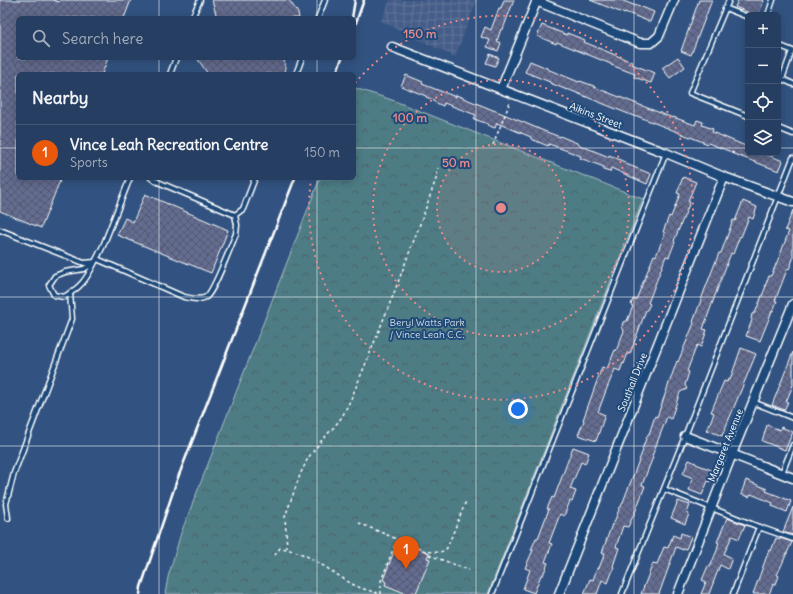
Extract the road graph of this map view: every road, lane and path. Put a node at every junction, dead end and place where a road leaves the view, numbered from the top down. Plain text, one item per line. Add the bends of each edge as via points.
1 (200, 0) edge
2 (325, 0) edge
3 (674, 0) edge
4 (729, 0) edge
5 (773, 0) edge
6 (537, 1) edge
7 (725, 8) junction
8 (769, 12) edge
9 (193, 16) edge
10 (319, 16) edge
11 (745, 16) edge
12 (781, 46) edge
13 (392, 47) dead end
14 (793, 51) edge
15 (175, 60) edge
16 (301, 60) edge
17 (171, 72) edge
18 (297, 72) edge
19 (793, 84) edge
20 (501, 89) junction
21 (514, 94) junction
22 (745, 115) edge
23 (781, 129) edge
24 (793, 134) edge
25 (493, 145) dead end
26 (666, 153) junction
27 (793, 158) edge
28 (438, 168) dead end
29 (724, 177) junction
30 (129, 180) edge
31 (154, 180) edge
32 (254, 180) edge
33 (778, 196) junction
34 (793, 202) edge
35 (235, 215) junction
36 (0, 230) edge
37 (96, 261) junction
38 (70, 294) junction
39 (793, 304) edge
40 (753, 402) junction
41 (793, 418) edge
42 (685, 436) junction
43 (793, 445) edge
44 (732, 454) junction
45 (782, 473) junction
46 (793, 478) edge
47 (664, 489) junction
48 (466, 501) dead end
49 (711, 508) junction
50 (8, 518) dead end
51 (359, 523) dead end
52 (759, 527) junction
53 (793, 540) edge
54 (400, 541) junction
55 (287, 548) junction
56 (275, 555) dead end
57 (429, 555) dead end
58 (469, 570) dead end
59 (381, 594) edge
60 (492, 594) edge
61 (559, 594) edge
62 (622, 594) edge
63 (678, 594) edge
64 (733, 594) edge

1 - 9 lane
2 - 10 lane
3 - 6 street via 659,36 651,43 640,43
4 - 7 lane
5 - 8 lane
6 - 20 street
7 - 11 lane
7 - 22 lane via 690,93
12 - 14 lane
13 - 20 street, Aikins Street
14 - 19 lane via 782,79
15 - 17 lane
16 - 18 lane
20 - 21 street, Aikins Street
21 - 25 path
21 - 26 street, Aikins Street
23 - 24 lane
26 - 29 street, Aikins Street
26 - 60 lane
27 - 33 lane
28 - 55 path via 416,237 351,398 342,417 308,458 300,475 285,517
29 - 33 street, Aikins Street
29 - 61 street, Southall Drive
30 - 37 lane
31 - 35 lane
32 - 35 lane via 243,209
33 - 34 street, Aikins Street
33 - 42 lane
35 - 37 lane via 236,234 213,288 206,297 184,297
36 - 37 lane via 84,263
37 - 38 lane via 88,277
37 - 38 lane via 84,269 55,276 49,285 54,295 64,297
38 - 50 lane via 72,319 14,473 6,504
39 - 40 street, Margaret Avenue
40 - 41 lane
40 - 44 street, Margaret Avenue
42 - 44 street
42 - 47 lane
43 - 45 lane
44 - 45 street
44 - 49 street, Margaret Avenue
45 - 46 street
47 - 49 lane
47 - 62 lane
48 - 54 path via 444,551 432,553
49 - 52 lane
49 - 63 street, Margaret Avenue
51 - 54 path
52 - 53 lane
52 - 64 lane
54 - 59 path via 399,544 395,544 381,581
55 - 56 path via 280,548
55 - 59 path via 309,557 355,586
57 - 58 path

